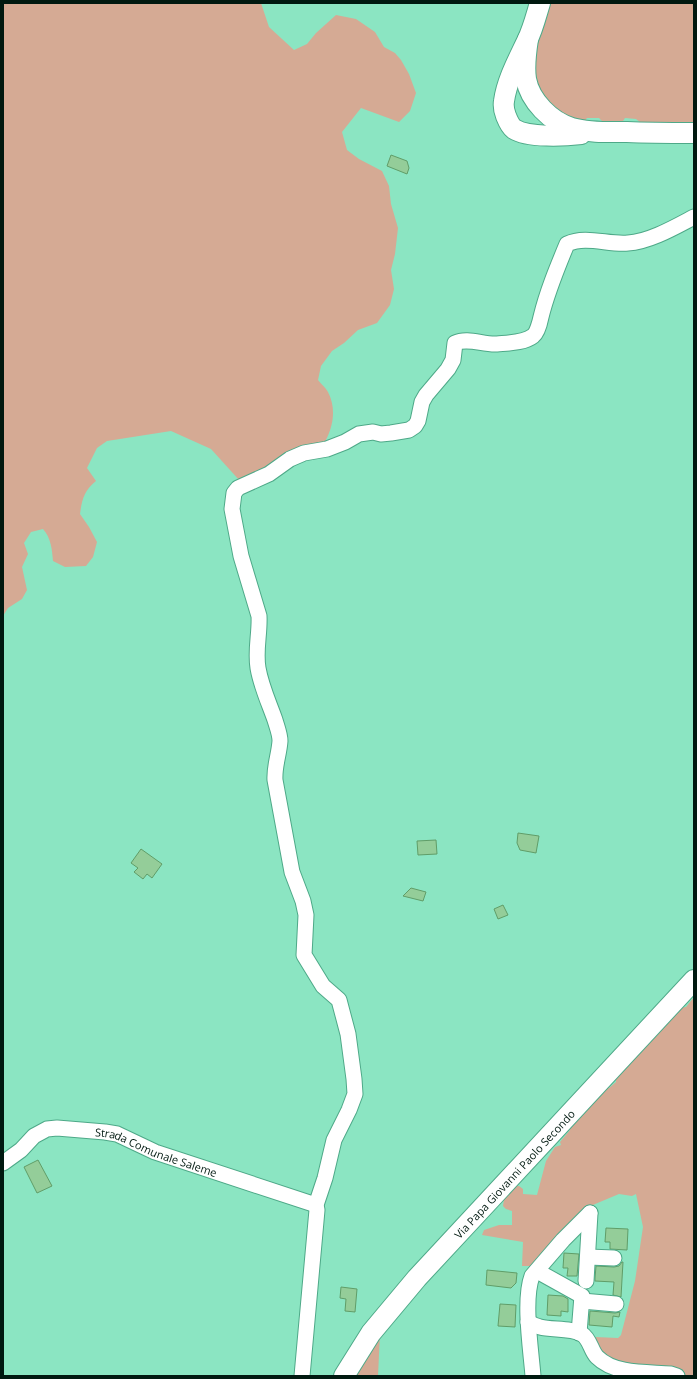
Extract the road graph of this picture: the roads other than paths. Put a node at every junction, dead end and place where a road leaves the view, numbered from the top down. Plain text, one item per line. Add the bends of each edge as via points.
1 (540, 3) edge
2 (528, 39) junction
3 (539, 106) junction
4 (508, 120) junction
5 (602, 132) junction
6 (694, 133) edge
7 (694, 216) edge
8 (694, 980) edge
9 (3, 1163) edge
10 (316, 1205) junction
11 (588, 1257) junction
12 (614, 1258) dead end
13 (538, 1271) junction
14 (586, 1281) dead end
15 (582, 1301) junction
16 (616, 1304) dead end
17 (528, 1322) junction
18 (579, 1333) junction
19 (302, 1376) edge
20 (344, 1376) edge
21 (533, 1376) edge
22 (677, 1376) edge

1 - 2 main road
2 - 3 main road via 526,78
2 - 4 main road via 515,66 504,100
3 - 4 main road via 530,102 519,103 511,110
3 - 5 main road via 571,128
4 - 5 main road via 516,130 530,134 573,135
5 - 6 main road
7 - 10 street via 644,240 629,243 584,240 567,244 534,336 517,342 493,344 462,340 455,344 453,360 426,395 415,426 409,430 391,433 359,434 327,449 304,453 290,459 269,474 238,488 234,493 232,509 241,556 259,616 256,651 258,667 280,741 274,770 275,780 291,866 306,915 304,955 323,986 339,1000 348,1034 354,1079 355,1094 334,1140
8 - 20 main road, Via Papa Giovanni Paolo Secondo via 417,1278 371,1333
9 - 10 street, Strada Comunale Saleme via 47,1128 105,1132 117,1134 155,1152
10 - 19 street
11 - 12 street
11 - 13 street via 590,1213 563,1240
11 - 14 street
13 - 15 street via 582,1296
13 - 17 street via 532,1276 530,1283
15 - 16 street
15 - 18 street
17 - 18 street via 538,1327
17 - 21 street
18 - 22 street via 588,1339 593,1352 606,1365 619,1370

